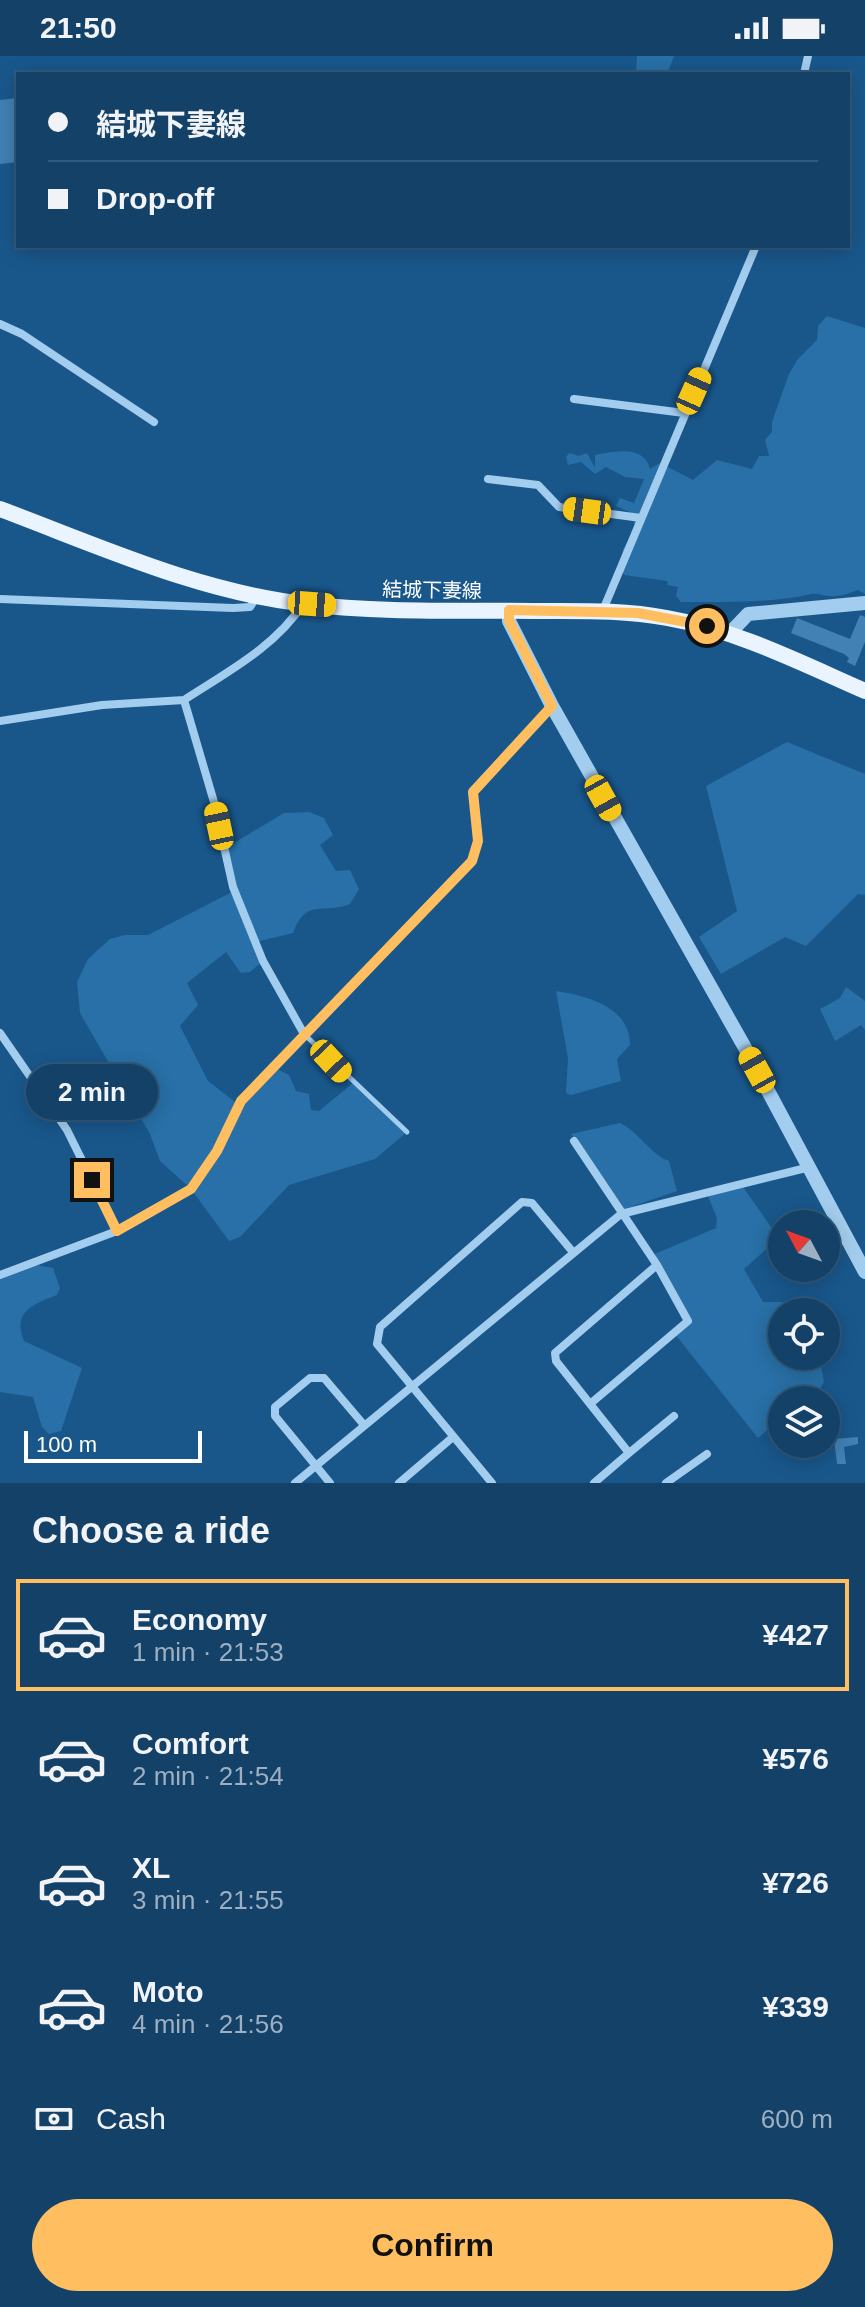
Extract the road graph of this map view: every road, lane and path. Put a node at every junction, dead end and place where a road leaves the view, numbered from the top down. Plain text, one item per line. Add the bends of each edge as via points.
1 (755, 248) edge
2 (0, 324) edge
3 (574, 399) dead end
4 (684, 413) junction
5 (154, 422) dead end
6 (488, 479) dead end
7 (0, 509) edge
8 (641, 518) junction
9 (257, 596) junction
10 (0, 599) edge
11 (865, 603) edge
12 (303, 604) junction
13 (509, 610) junction
14 (603, 611) junction
15 (729, 634) junction
16 (865, 691) edge
17 (184, 700) junction
18 (552, 706) junction
19 (0, 721) edge
20 (0, 1033) edge
21 (304, 1034) junction
22 (407, 1132) dead end
23 (574, 1141) dead end
24 (810, 1167) junction
25 (621, 1214) junction
26 (117, 1231) junction
27 (572, 1251) junction
28 (657, 1265) junction
29 (865, 1272) edge
30 (0, 1275) edge
31 (411, 1386) junction
32 (590, 1404) junction
33 (674, 1416) dead end
34 (364, 1425) junction
35 (453, 1437) junction
36 (629, 1453) junction
37 (707, 1454) dead end
38 (315, 1467) junction
39 (295, 1483) edge
40 (330, 1483) edge
41 (399, 1483) edge
42 (492, 1483) edge
43 (594, 1483) edge
44 (666, 1483) edge

1 - 4 street
2 - 5 street
3 - 4 street
4 - 8 street
6 - 8 street via 538,485 559,507
7 - 9 main road, 結城下妻線 via 182,575
8 - 14 street
9 - 10 street via 250,607 233,608
9 - 12 main road, 結城下妻線
11 - 15 street via 748,614
12 - 13 main road, 結城下妻線
12 - 17 street via 291,623 258,651
13 - 14 main road, 結城下妻線
13 - 18 street via 509,621
14 - 15 main road, 結城下妻線 via 664,617
15 - 16 main road, 結城下妻線
17 - 19 street via 102,705
17 - 21 street via 233,887 263,961
18 - 21 street via 473,792 478,841 472,861
18 - 24 street
20 - 26 street via 67,1130
21 - 22 lane
21 - 26 street via 241,1101 191,1189
23 - 25 street
24 - 25 street
24 - 29 street
25 - 27 street
25 - 28 street
26 - 30 street
27 - 31 street
27 - 31 street via 532,1203 522,1202 380,1327 377,1344
28 - 32 street via 688,1321
28 - 32 street via 555,1353
31 - 34 street
31 - 35 street
32 - 36 street
33 - 36 street
34 - 38 street
34 - 38 street via 324,1378 310,1378 275,1407 275,1416
35 - 41 street
35 - 42 street
36 - 43 street
37 - 44 street
38 - 39 street
38 - 40 street

